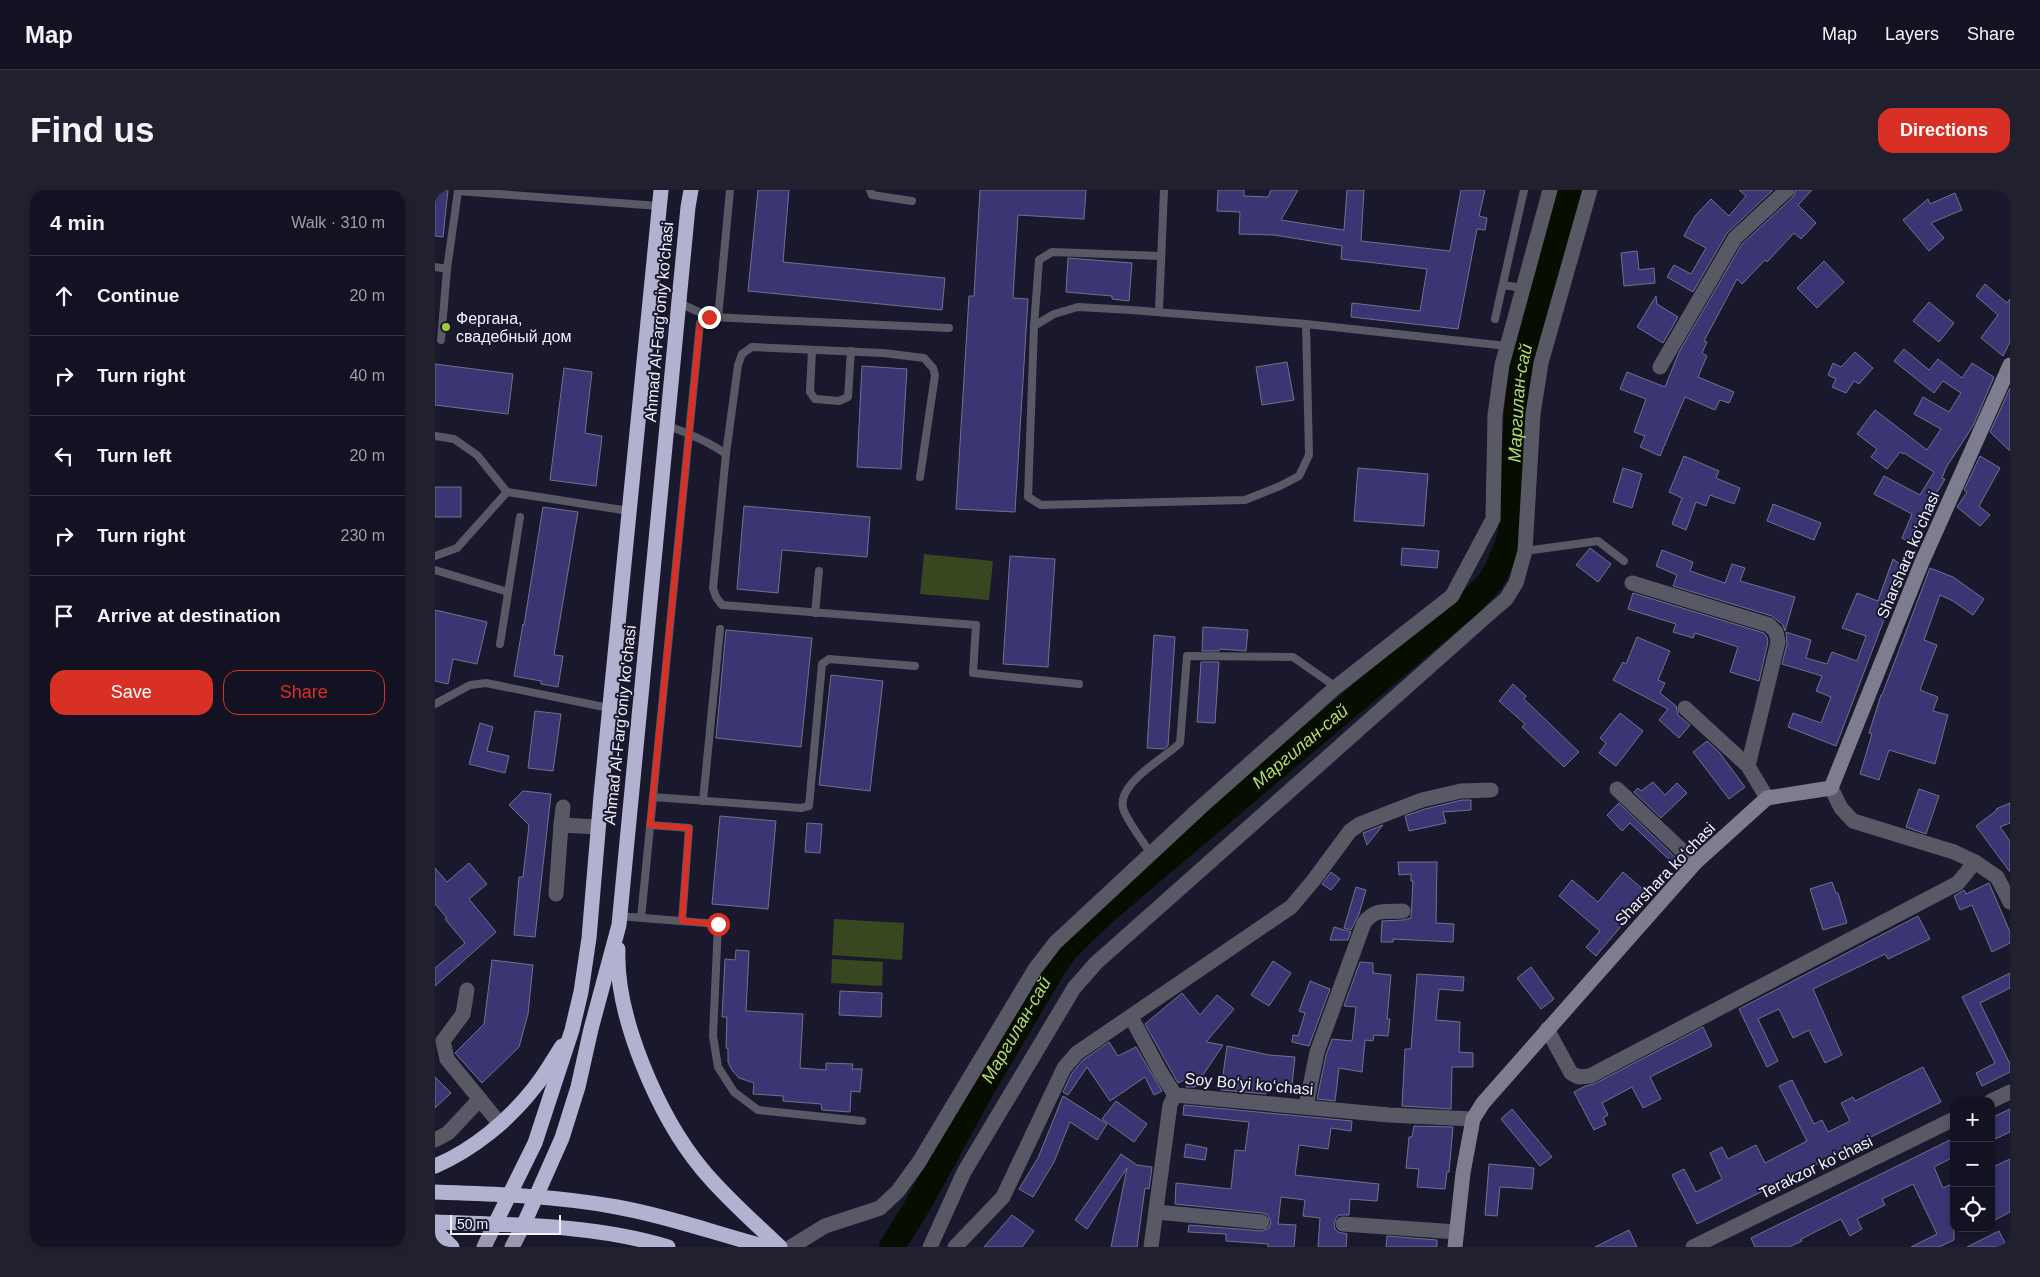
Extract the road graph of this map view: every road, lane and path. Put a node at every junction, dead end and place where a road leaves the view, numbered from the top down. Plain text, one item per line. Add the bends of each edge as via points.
1 (661, 190) edge
2 (691, 190) edge
3 (730, 190) edge
4 (870, 190) edge
5 (1164, 190) edge
6 (1524, 190) edge
7 (1550, 190) edge
8 (1590, 190) edge
9 (1787, 190) edge
10 (479, 191) edge
11 (912, 201) dead end
12 (659, 206) junction
13 (1161, 256) junction
14 (435, 267) edge
15 (447, 269) junction
16 (1503, 284) junction
17 (1523, 288) junction
18 (679, 303) junction
19 (1159, 311) junction
20 (714, 318) junction
21 (1495, 319) dead end
22 (1307, 324) junction
23 (1034, 326) junction
24 (949, 328) dead end
25 (441, 340) dead end
26 (1507, 346) junction
27 (812, 350) junction
28 (851, 352) junction
29 (2010, 365) edge
30 (1660, 367) dead end
31 (668, 426) junction
32 (689, 434) junction
33 (435, 436) edge
34 (726, 454) junction
35 (920, 477) dead end
36 (507, 492) junction
37 (629, 511) junction
38 (520, 517) dead end
39 (1525, 551) junction
40 (435, 556) edge
41 (1624, 561) dead end
42 (435, 570) edge
43 (819, 571) dead end
44 (1632, 584) dead end
45 (508, 592) junction
46 (815, 612) junction
47 (719, 629) dead end
48 (500, 644) dead end
49 (915, 666) dead end
50 (1079, 684) dead end
51 (1336, 687) junction
52 (435, 704) edge
53 (609, 708) junction
54 (1685, 708) dead end
55 (1748, 766) junction
56 (1831, 788) junction
57 (1617, 789) dead end
58 (1491, 790) dead end
59 (653, 797) junction
60 (1767, 798) junction
61 (703, 801) junction
62 (563, 806) dead end
63 (561, 825) junction
64 (650, 825) junction
65 (598, 827) junction
66 (1151, 854) junction
67 (1975, 862) junction
68 (1695, 863) junction
69 (556, 894) dead end
70 (2010, 902) edge
71 (1403, 911) dead end
72 (641, 918) junction
73 (619, 921) junction
74 (682, 921) junction
75 (467, 990) dead end
76 (1131, 1017) junction
77 (1547, 1029) junction
78 (572, 1030) junction
79 (2010, 1092) edge
80 (1175, 1095) junction
81 (480, 1099) junction
82 (1995, 1099) edge
83 (1306, 1106) junction
84 (1473, 1119) junction
85 (862, 1121) dead end
86 (1950, 1121) edge
87 (500, 1124) junction
88 (435, 1140) edge
89 (435, 1166) edge
90 (435, 1192) edge
91 (510, 1194) junction
92 (537, 1197) junction
93 (1156, 1212) junction
94 (435, 1222) edge
95 (1262, 1222) dead end
96 (495, 1224) junction
97 (1343, 1224) dead end
98 (523, 1226) junction
99 (435, 1233) edge
100 (1456, 1239) edge
101 (660, 1246) edge
102 (452, 1247) edge
103 (484, 1247) edge
104 (512, 1247) edge
105 (767, 1247) edge
106 (780, 1247) edge
107 (791, 1247) edge
108 (930, 1247) edge
109 (955, 1247) edge
110 (1151, 1247) edge
111 (1693, 1247) edge

1 - 12 highway, Ahmad Al-Farg'oniy ko'chasi
2 - 18 highway, Ahmad Al-Farg'oniy ko'chasi
3 - 20 lane
4 - 11 lane via 872,195
5 - 13 lane
6 - 16 lane
7 - 17 street
8 - 39 street via 1541,363 1533,414
9 - 30 street via 1735,238
10 - 12 lane
10 - 15 lane via 458,191
12 - 37 highway, Ahmad Al-Farg'oniy ko'chasi
13 - 19 lane
13 - 23 lane via 1052,252 1039,260
14 - 15 lane
15 - 25 lane
16 - 17 lane
16 - 21 lane
17 - 26 street
18 - 20 lane
18 - 31 highway, Ahmad Al-Farg'oniy ko'chasi
19 - 22 lane
19 - 23 lane via 1078,308 1054,314
20 - 24 lane
20 - 32 lane via 700,323
22 - 23 lane via 1309,455 1299,476 1245,500 1041,505 1028,497
22 - 26 lane
26 - 51 street via 1495,415 1493,519 1452,596
27 - 28 lane
27 - 28 lane via 810,392 815,399 839,401 848,397
27 - 34 lane via 752,346 742,354
28 - 35 lane via 924,358 933,368 935,375
29 - 56 street, Sharshara koʻchasi via 1922,562
31 - 32 lane
31 - 73 highway, Ahmad Al-Farg'oniy ko'chasi
32 - 34 lane
32 - 59 lane
33 - 36 lane via 454,439 477,455
34 - 46 lane via 713,588 715,597 722,605
36 - 37 lane
36 - 40 lane via 457,548
37 - 53 highway, Ahmad Al-Farg'oniy ko'chasi
38 - 45 lane
39 - 41 lane via 1598,541
39 - 108 street via 1516,583 1506,598 1103,956 1074,988 964,1172
42 - 45 lane
43 - 46 lane
44 - 55 street via 1769,625 1776,632 1778,642
45 - 48 lane
46 - 50 lane via 976,625 973,673
47 - 61 lane
49 - 61 lane via 829,659 823,664 809,806
51 - 66 street
51 - 66 lane via 1293,657 1187,656 1181,743 1132,781 1125,794 1123,809
52 - 53 lane via 470,686 486,683
53 - 65 highway, Ahmad Al-Farg'oniy ko'chasi
54 - 55 street
55 - 60 street
56 - 60 street
56 - 67 street via 1841,808 1853,820 1954,852
57 - 68 street
58 - 76 street via 1461,791 1422,800 1360,824 1350,831 1291,907
59 - 61 lane
59 - 64 lane
60 - 68 street, Sharshara koʻchasi
62 - 63 street
63 - 65 street
63 - 69 street
64 - 72 lane
64 - 74 lane via 689,828
65 - 78 highway, Ahmad Al-Farg'oniy ko'chasi via 589,938
66 - 107 street via 1055,943 1035,969 919,1162 897,1191 880,1208 825,1226
67 - 70 street via 1997,877
67 - 77 street via 1958,882 1590,1076 1579,1078 1571,1073
68 - 77 street, Sharshara koʻchasi
71 - 83 street via 1377,912 1364,923 1317,1052
72 - 73 lane
72 - 74 lane
73 - 92 highway, Ahmad Al-Farg'oniy ko'chasi via 578,1087 562,1138
73 - 106 highway via 617,968 635,1046 654,1090 685,1146 703,1170
74 - 85 lane via 718,924 713,1036 718,1067 734,1092 757,1110
75 - 81 street via 463,1014 443,1041 447,1059
76 - 80 street
76 - 109 street via 1077,1054 1063,1068 1003,1197
77 - 84 street, Sharshara koʻchasi
78 - 87 highway via 535,1087
78 - 91 highway, Ahmad Al-Farg'oniy ko'chasi via 535,1143
79 - 82 street
80 - 83 street, Soy Boʻyi koʻchasi
80 - 93 street, Soy Boʻyi koʻchasi via 1170,1106
81 - 87 street
81 - 88 street via 448,1133
83 - 84 street, Soy Boʻyi koʻchasi via 1389,1115
84 - 100 street, Sharshara koʻchasi
86 - 111 street, Terakzor koʻchasi
87 - 89 highway via 467,1149
90 - 91 highway
91 - 92 highway
91 - 96 highway, Ahmad Al-Farg'oniy ko'chasi
92 - 98 highway, Ahmad Al-Farg'oniy ko'chasi
92 - 105 highway via 616,1207 691,1224
93 - 95 street
93 - 110 street, Soy Boʻyi koʻchasi
94 - 96 highway
96 - 98 highway
96 - 103 main road
97 - 100 street
98 - 101 highway via 608,1233
98 - 104 main road, Ahmad Al-Farg'oniy ko'chasi
99 - 102 highway

